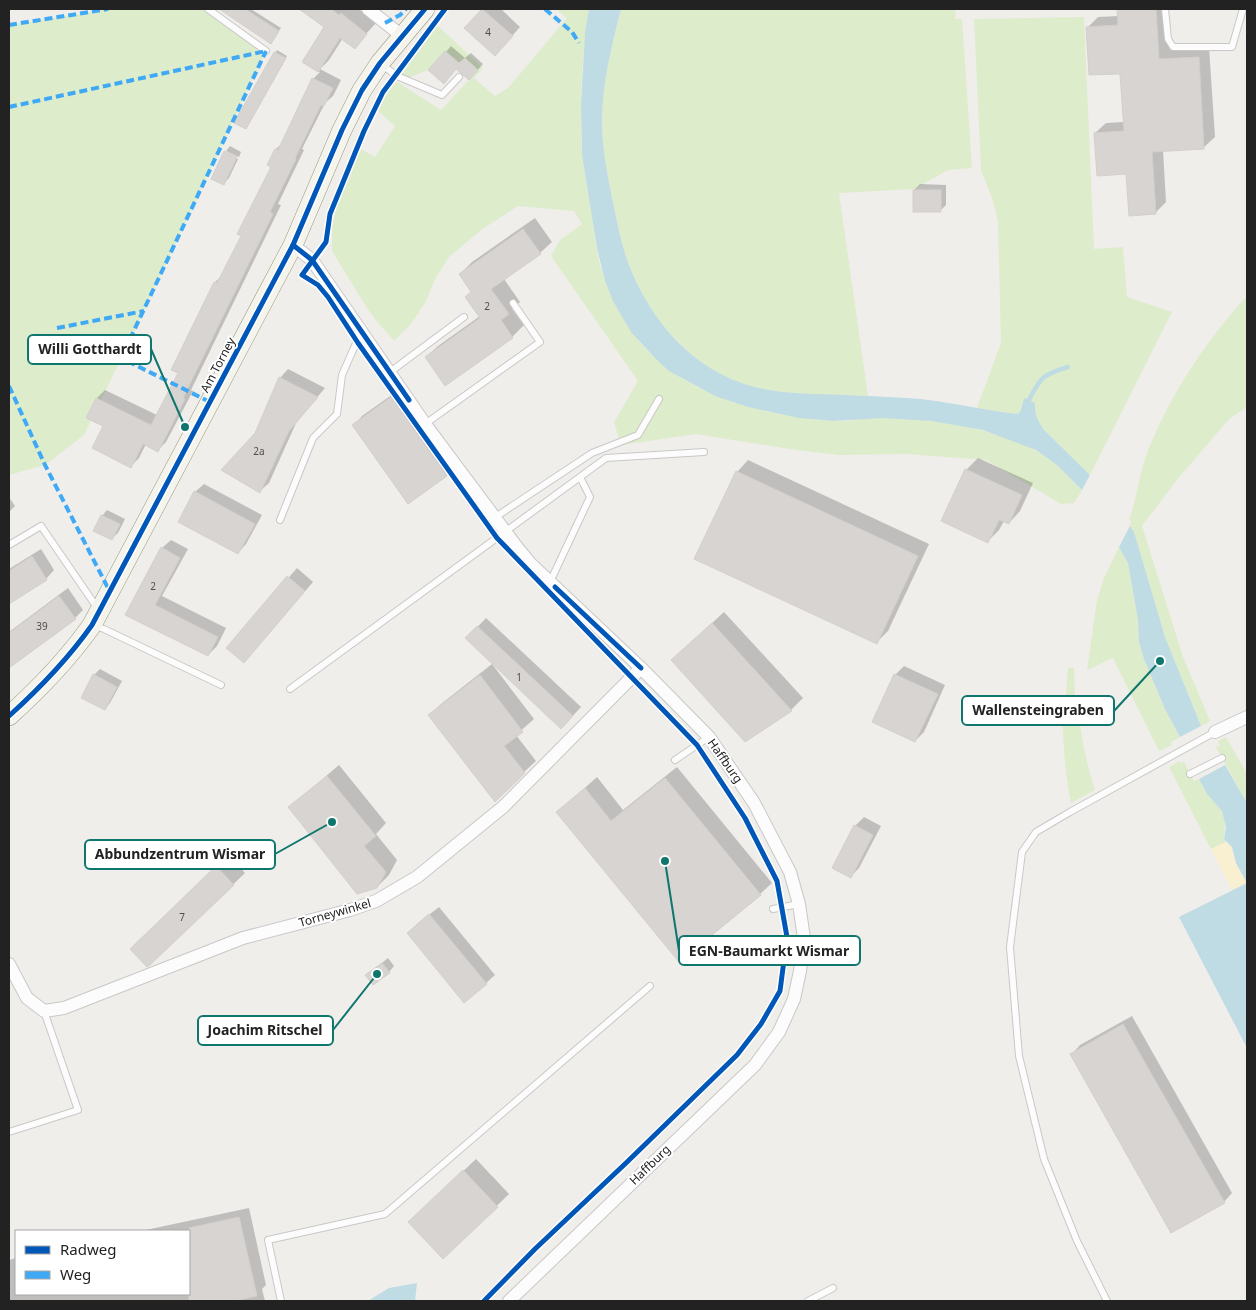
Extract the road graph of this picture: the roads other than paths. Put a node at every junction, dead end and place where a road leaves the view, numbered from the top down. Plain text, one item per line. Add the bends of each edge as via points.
1 (208, 9) edge
2 (368, 9) edge
3 (425, 9) edge
4 (1165, 9) edge
5 (1243, 9) edge
6 (402, 36) junction
7 (266, 51) dead end
8 (380, 63) junction
9 (459, 77) dead end
10 (293, 245) junction
11 (513, 303) dead end
12 (464, 317) dead end
13 (362, 331) junction
14 (390, 372) junction
15 (659, 399) dead end
16 (425, 424) junction
17 (704, 452) dead end
18 (580, 478) junction
19 (494, 518) junction
20 (280, 520) dead end
21 (504, 532) junction
22 (9, 545) edge
23 (550, 582) junction
24 (95, 618) junction
25 (641, 668) junction
26 (220, 685) dead end
27 (290, 689) dead end
28 (9, 716) edge
29 (1247, 717) edge
30 (1215, 732) joint
31 (709, 737) junction
32 (1222, 758) dead end
33 (676, 760) dead end
34 (1190, 774) dead end
35 (799, 904) junction
36 (773, 909) dead end
37 (9, 964) edge
38 (650, 986) dead end
39 (44, 1011) junction
40 (9, 1132) edge
41 (833, 1288) dead end
42 (281, 1300) edge
43 (272, 1301) edge
44 (508, 1301) edge
45 (808, 1301) edge
46 (1107, 1301) edge

1 - 7 lane
2 - 6 street
3 - 6 street, Am Torney
4 - 5 lane via 1168,39 1173,47 1232,47
6 - 8 street, Am Torney
8 - 9 lane via 397,76 442,96
8 - 10 street, Am Torney via 342,130
10 - 13 street, Haffburg via 312,260
10 - 24 street, Am Torney
11 - 16 lane via 540,342
12 - 14 lane
13 - 14 street, Haffburg
13 - 20 lane via 342,375 336,414 313,438
14 - 16 street, Haffburg
15 - 19 lane via 638,435 592,453
16 - 19 street, Haffburg
17 - 18 lane via 606,458
18 - 21 lane
18 - 23 lane via 590,497
19 - 21 street, Haffburg
21 - 23 street, Haffburg
21 - 27 lane
22 - 24 lane via 41,526
23 - 25 street, Haffburg
24 - 26 lane via 104,629
24 - 28 street, Am Torney via 74,650
25 - 31 street, Haffburg
25 - 39 street, Torneywinkel via 502,807 417,877 376,901 242,938 64,1008
29 - 30 street
30 - 46 lane via 1036,832 1022,852 1010,947 1018,1056 1044,1159 1077,1241
31 - 33 lane
31 - 35 street, Haffburg via 754,803 790,872
32 - 34 lane
35 - 36 lane
35 - 44 street, Haffburg via 804,938 794,999 778,1032 755,1065
37 - 39 street via 27,998
38 - 42 lane via 385,1214 268,1240
39 - 40 lane via 78,1110
41 - 45 lane
42 - 43 lane

